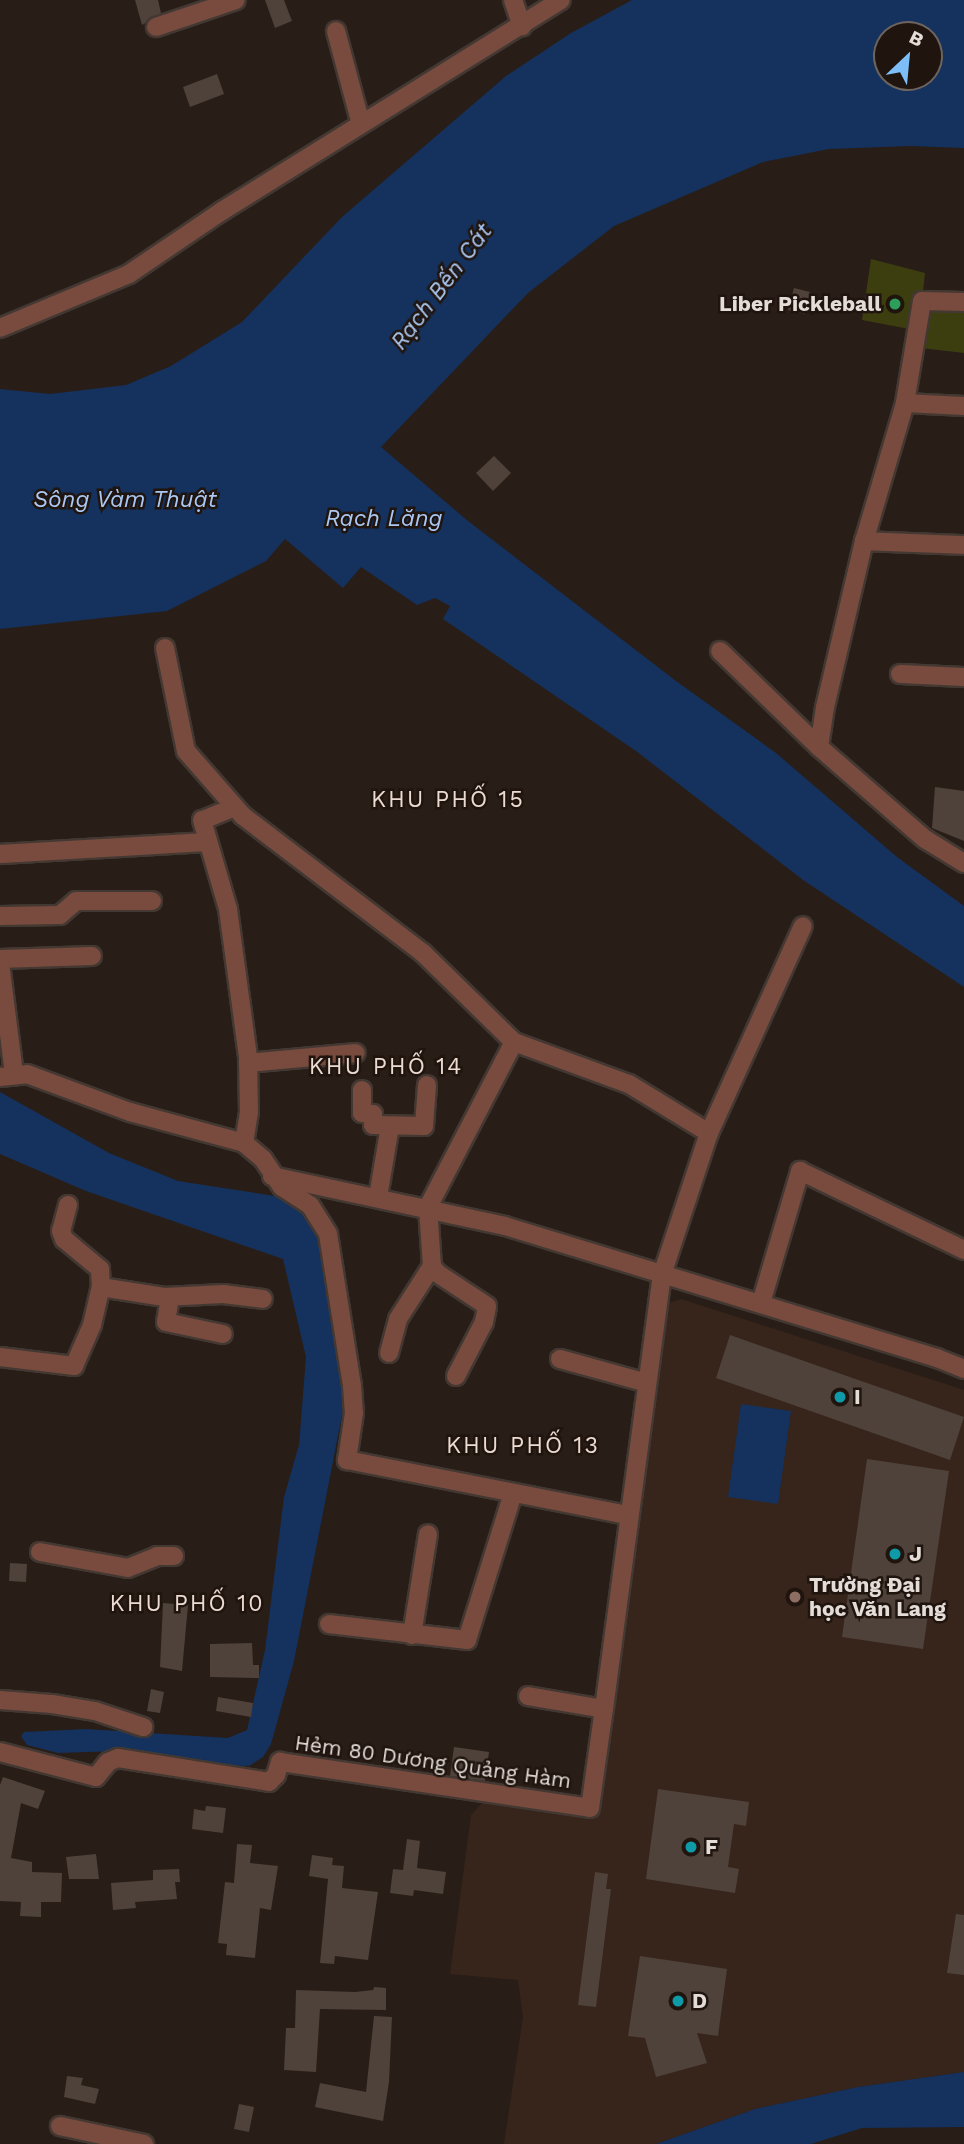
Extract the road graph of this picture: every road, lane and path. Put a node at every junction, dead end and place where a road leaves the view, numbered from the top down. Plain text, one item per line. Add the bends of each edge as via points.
1 (236, 0) edge
2 (513, 0) edge
3 (561, 0) edge
4 (194, 8) edge
5 (522, 26) junction
6 (156, 27) dead end
7 (336, 31) dead end
8 (361, 124) junction
9 (964, 302) edge
10 (0, 328) edge
11 (905, 403) junction
12 (964, 405) edge
13 (864, 541) junction
14 (964, 545) edge
15 (165, 648) dead end
16 (720, 651) dead end
17 (900, 674) dead end
18 (964, 677) edge
19 (819, 747) junction
20 (235, 807) junction
21 (206, 842) junction
22 (0, 854) edge
23 (964, 863) edge
24 (152, 901) dead end
25 (0, 916) edge
26 (803, 926) dead end
27 (92, 956) dead end
28 (0, 961) edge
29 (513, 1042) junction
30 (356, 1053) dead end
31 (248, 1063) junction
32 (7, 1075) edge
33 (427, 1085) dead end
34 (362, 1090) dead end
35 (390, 1126) junction
36 (709, 1133) junction
37 (244, 1143) junction
38 (272, 1176) junction
39 (378, 1197) junction
40 (68, 1205) dead end
41 (428, 1207) junction
42 (964, 1250) edge
43 (432, 1266) junction
44 (662, 1275) junction
45 (101, 1287) junction
46 (170, 1297) junction
47 (263, 1299) dead end
48 (761, 1303) junction
49 (223, 1334) dead end
50 (389, 1353) dead end
51 (0, 1357) edge
52 (560, 1359) dead end
53 (964, 1369) edge
54 (456, 1376) dead end
55 (647, 1383) junction
56 (513, 1493) junction
57 (628, 1515) junction
58 (428, 1534) dead end
59 (40, 1552) dead end
60 (174, 1556) dead end
61 (329, 1625) dead end
62 (412, 1635) junction
63 (528, 1696) dead end
64 (0, 1700) edge
65 (604, 1709) junction
66 (143, 1727) dead end
67 (0, 1752) edge
68 (60, 2126) dead end
69 (144, 2144) edge

1 - 4 street
2 - 5 street
3 - 5 street
4 - 6 street
5 - 8 street
7 - 8 street
8 - 10 street via 129,274
9 - 11 street via 922,301
11 - 12 street
11 - 13 street
13 - 14 street
13 - 19 street
15 - 20 street via 187,751
16 - 19 street
17 - 18 street
19 - 23 street via 925,839
20 - 21 street via 202,820
20 - 29 street via 423,953
21 - 22 street
21 - 31 street via 228,909
24 - 25 street via 76,901 60,915
26 - 36 street
27 - 28 street
28 - 32 street
29 - 36 street via 629,1084
29 - 41 street
30 - 31 street
31 - 37 street
32 - 37 street via 46,1080 130,1112
33 - 35 street via 424,1126
34 - 35 street via 362,1113 373,1114 373,1125
35 - 39 street
36 - 44 street
37 - 38 street
38 - 39 street
38 - 56 street via 310,1205 328,1234 352,1386 354,1413 347,1460
39 - 41 street
40 - 45 street via 61,1231 64,1239 100,1269
41 - 43 street
41 - 44 street
42 - 48 street via 800,1171
43 - 50 street via 398,1319
43 - 54 street via 486,1306 484,1322
44 - 48 street
44 - 55 street
45 - 46 street
45 - 51 street via 92,1325 74,1366
46 - 47 street via 223,1294
46 - 49 street via 166,1322
48 - 53 street
52 - 55 street
55 - 57 street
56 - 57 street
56 - 62 street via 467,1640
57 - 65 street
58 - 62 street
59 - 60 street via 128,1568 157,1556
61 - 62 street
63 - 65 street
64 - 66 street via 95,1711
65 - 67 street, Hẻm 80 Dương Quảng Hàm via 590,1808 280,1762 270,1782 118,1758 108,1762 96,1777
68 - 69 street

